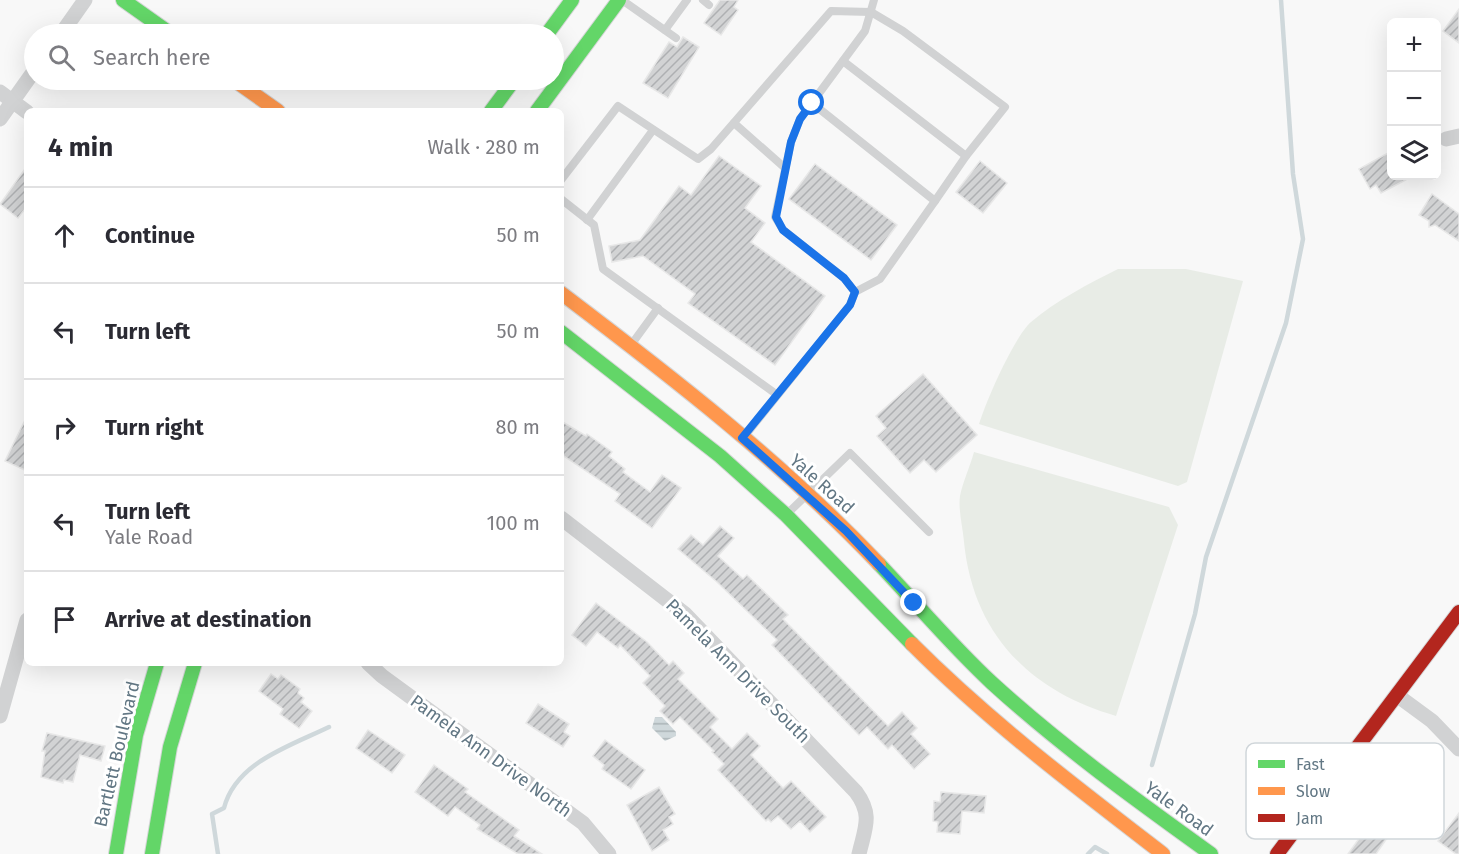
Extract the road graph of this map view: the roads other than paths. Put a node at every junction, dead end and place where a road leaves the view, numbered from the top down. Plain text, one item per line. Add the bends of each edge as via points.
1 (85, 0) edge
2 (123, 0) edge
3 (572, 0) edge
4 (620, 0) edge
5 (687, 0) edge
6 (874, 0) edge
7 (871, 12) junction
8 (68, 24) edge
9 (157, 24) edge
10 (554, 24) edge
11 (665, 30) junction
12 (676, 38) dead end
13 (843, 61) junction
14 (564, 75) edge
15 (24, 80) edge
16 (248, 90) edge
17 (507, 90) edge
18 (553, 90) edge
19 (6, 96) edge
20 (812, 103) junction
21 (274, 108) edge
22 (493, 108) edge
23 (539, 108) edge
24 (24, 110) edge
25 (0, 119) edge
26 (734, 123) junction
27 (653, 130) junction
28 (966, 156) junction
29 (785, 168) junction
30 (564, 176) edge
31 (564, 201) edge
32 (935, 201) junction
33 (587, 220) junction
34 (855, 292) junction
35 (564, 295) edge
36 (658, 308) junction
37 (564, 334) edge
38 (631, 346) junction
39 (776, 394) junction
40 (742, 438) junction
41 (806, 494) junction
42 (786, 516) junction
43 (564, 520) edge
44 (929, 532) dead end
45 (1459, 612) edge
46 (24, 631) edge
47 (156, 666) edge
48 (194, 666) edge
49 (371, 666) edge
50 (1398, 696) junction
51 (0, 716) edge
52 (1362, 743) edge
53 (1459, 749) edge
54 (881, 800) dead end
55 (866, 807) junction
56 (1288, 839) edge
57 (116, 854) edge
58 (152, 854) edge
59 (609, 854) edge
60 (860, 854) edge
61 (1163, 854) edge
62 (1211, 854) edge
63 (1277, 854) edge

1 - 8 street
2 - 9 main road
3 - 10 main road
4 - 11 lane
4 - 14 main road
5 - 11 lane
6 - 7 lane
7 - 13 lane via 865,31
7 - 26 lane via 831,11
7 - 28 lane via 903,31 1005,107
11 - 12 lane
13 - 20 lane
13 - 28 lane
15 - 19 street
16 - 21 main road
17 - 22 main road
18 - 23 main road
19 - 24 street
19 - 25 street
20 - 29 lane via 800,119
20 - 32 lane
26 - 27 lane via 698,159
26 - 29 lane
27 - 30 lane via 618,106
27 - 33 lane
28 - 32 lane
29 - 34 lane via 776,217 783,230 844,278
31 - 33 lane
32 - 34 lane via 880,279
33 - 36 lane via 594,225 603,269
34 - 39 lane via 850,305
35 - 38 main road, Yale Road
36 - 38 lane
36 - 39 lane
37 - 42 main road via 720,456
38 - 40 main road, Yale Road
39 - 40 lane
40 - 41 main road, Yale Road
41 - 42 lane
41 - 44 lane via 850,453
41 - 62 main road, Yale Road via 1024,712
42 - 61 main road via 960,692 1037,758
43 - 55 street, Pamela Ann Drive South via 692,620 824,757
45 - 50 main road
46 - 51 street
47 - 57 main road, Bartlett Boulevard via 136,735
48 - 58 main road via 170,747
49 - 59 street, Pamela Ann Drive North via 582,822
50 - 52 main road
50 - 53 street via 1432,721
54 - 55 street
55 - 60 street via 867,823
56 - 63 main road

